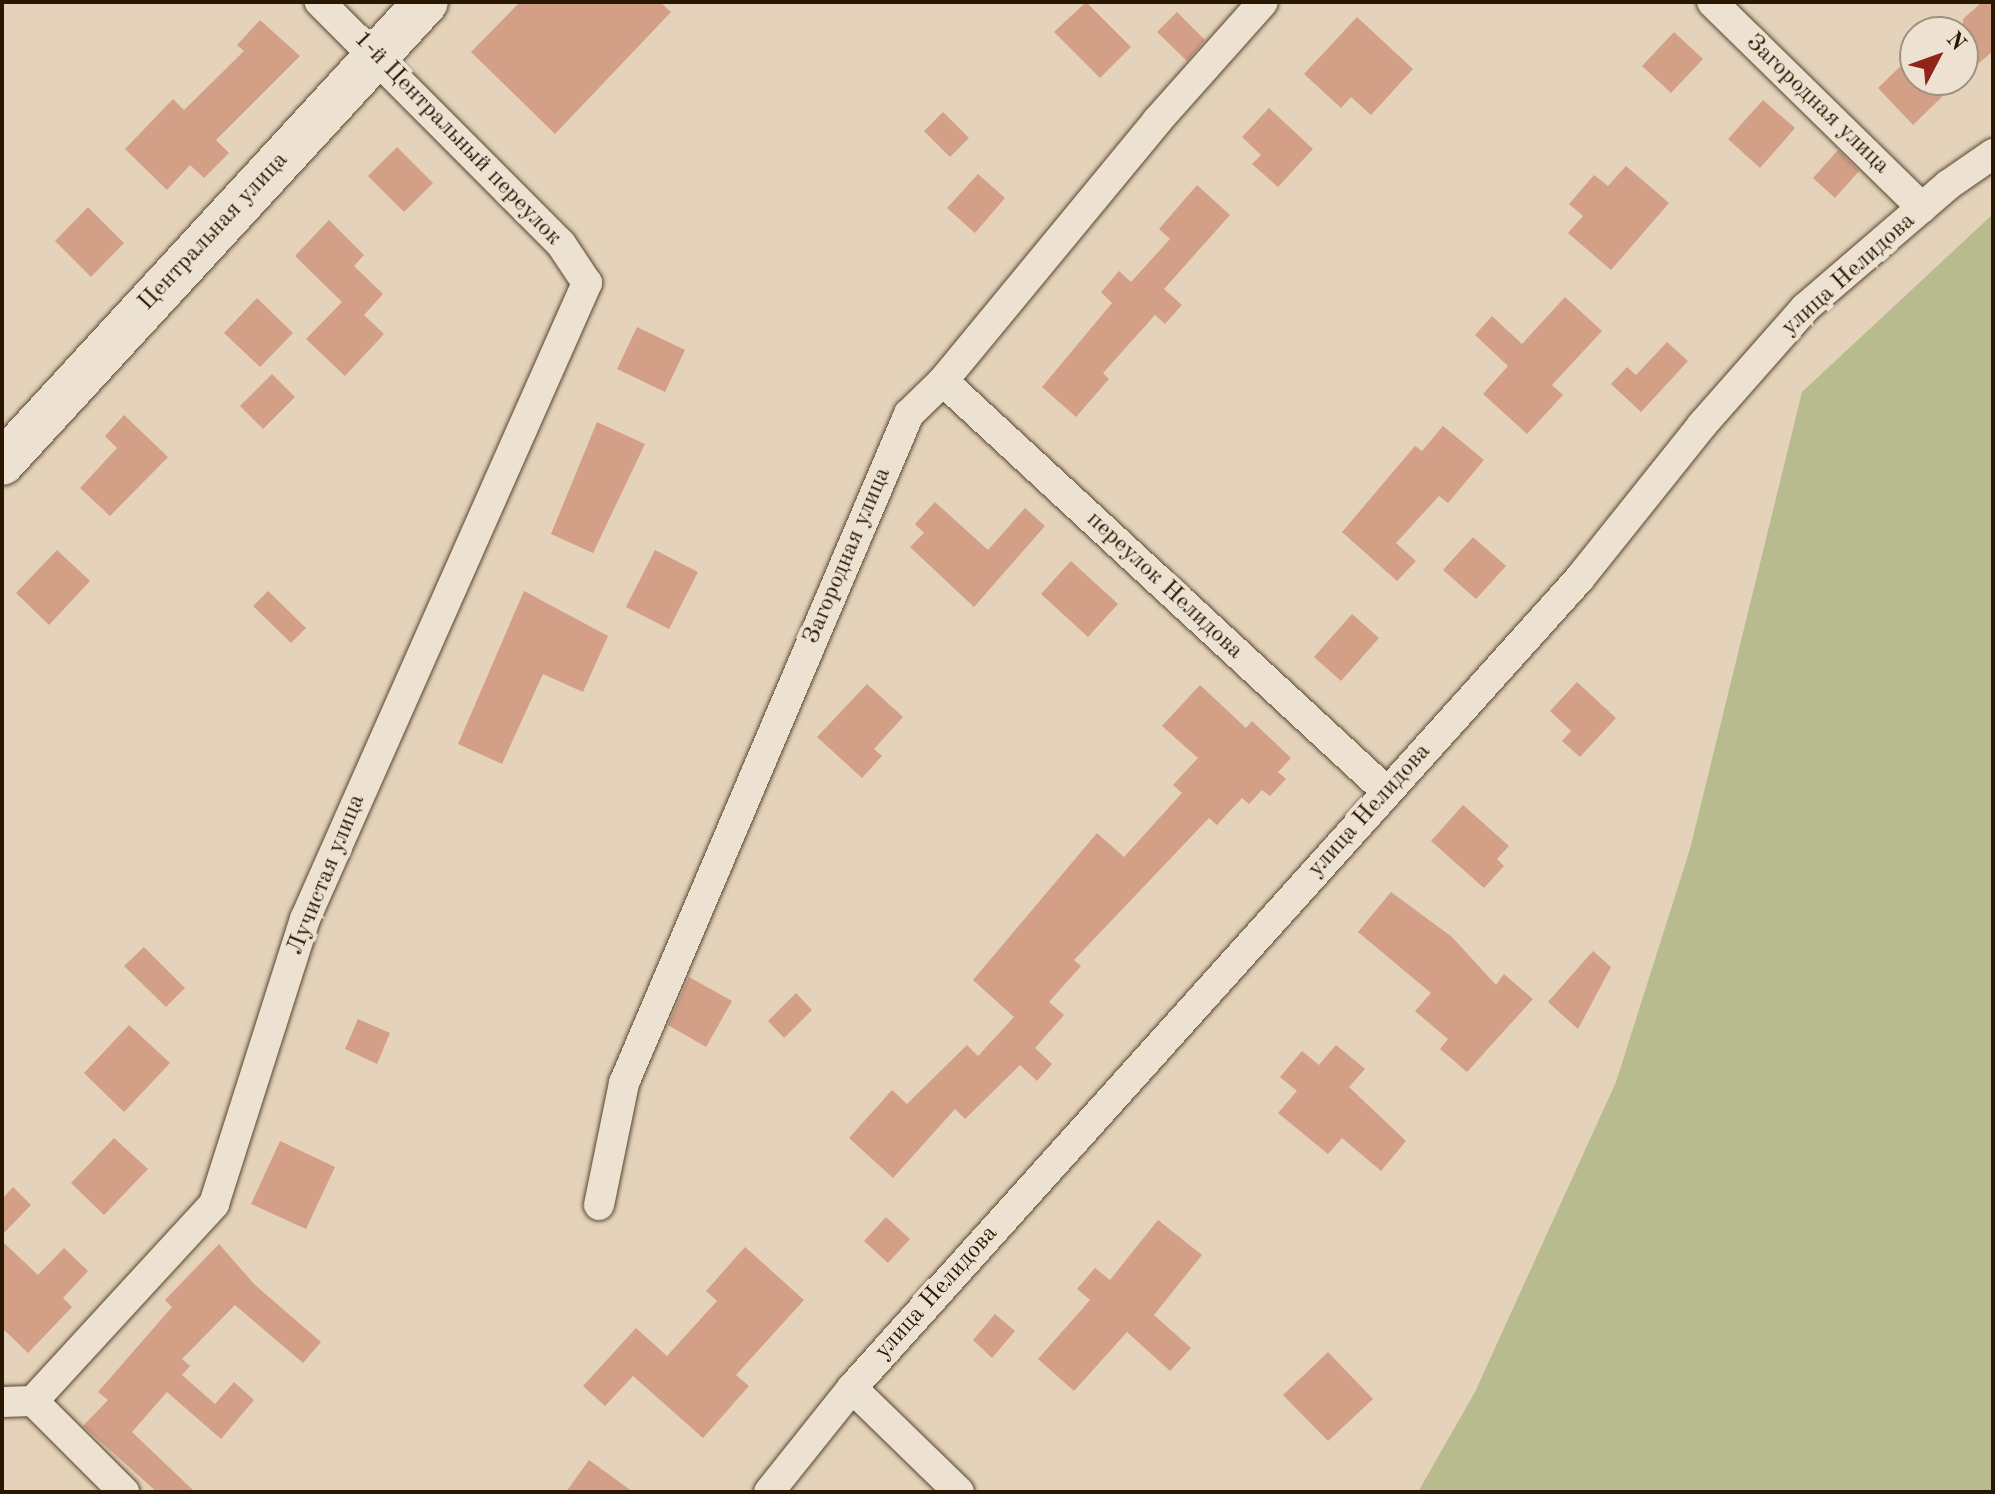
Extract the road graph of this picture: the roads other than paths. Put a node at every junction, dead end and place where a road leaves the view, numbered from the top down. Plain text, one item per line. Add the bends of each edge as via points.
1 (320, 2) edge
2 (426, 2) edge
3 (1263, 2) edge
4 (1712, 2) edge
5 (377, 55) junction
6 (1993, 154) edge
7 (1922, 208) junction
8 (587, 283) joint
9 (943, 381) junction
10 (2, 463) edge
11 (1386, 791) junction
12 (599, 1205) dead end
13 (852, 1388) junction
14 (33, 1401) junction
15 (2, 1402) edge
16 (124, 1492) edge
17 (769, 1492) edge
18 (959, 1492) edge

1 - 5 street, 1-й Центральный переулок
2 - 5 street, Центральная улица
3 - 9 street, Загородная улица via 1157,121
4 - 7 street, Загородная улица
5 - 8 street, 1-й Центральный переулок via 561,244
5 - 10 street, Центральная улица
6 - 7 street, улица Нелидова
7 - 11 street, улица Нелидова via 1805,308 1702,425 1580,578
8 - 14 street, Лучистая улица via 305,919 214,1204
9 - 11 street, переулок Нелидова
9 - 12 street, Загородная улица via 909,414 624,1083
11 - 13 street, улица Нелидова
13 - 17 street, улица Нелидова
13 - 18 street
14 - 15 street
14 - 16 street

